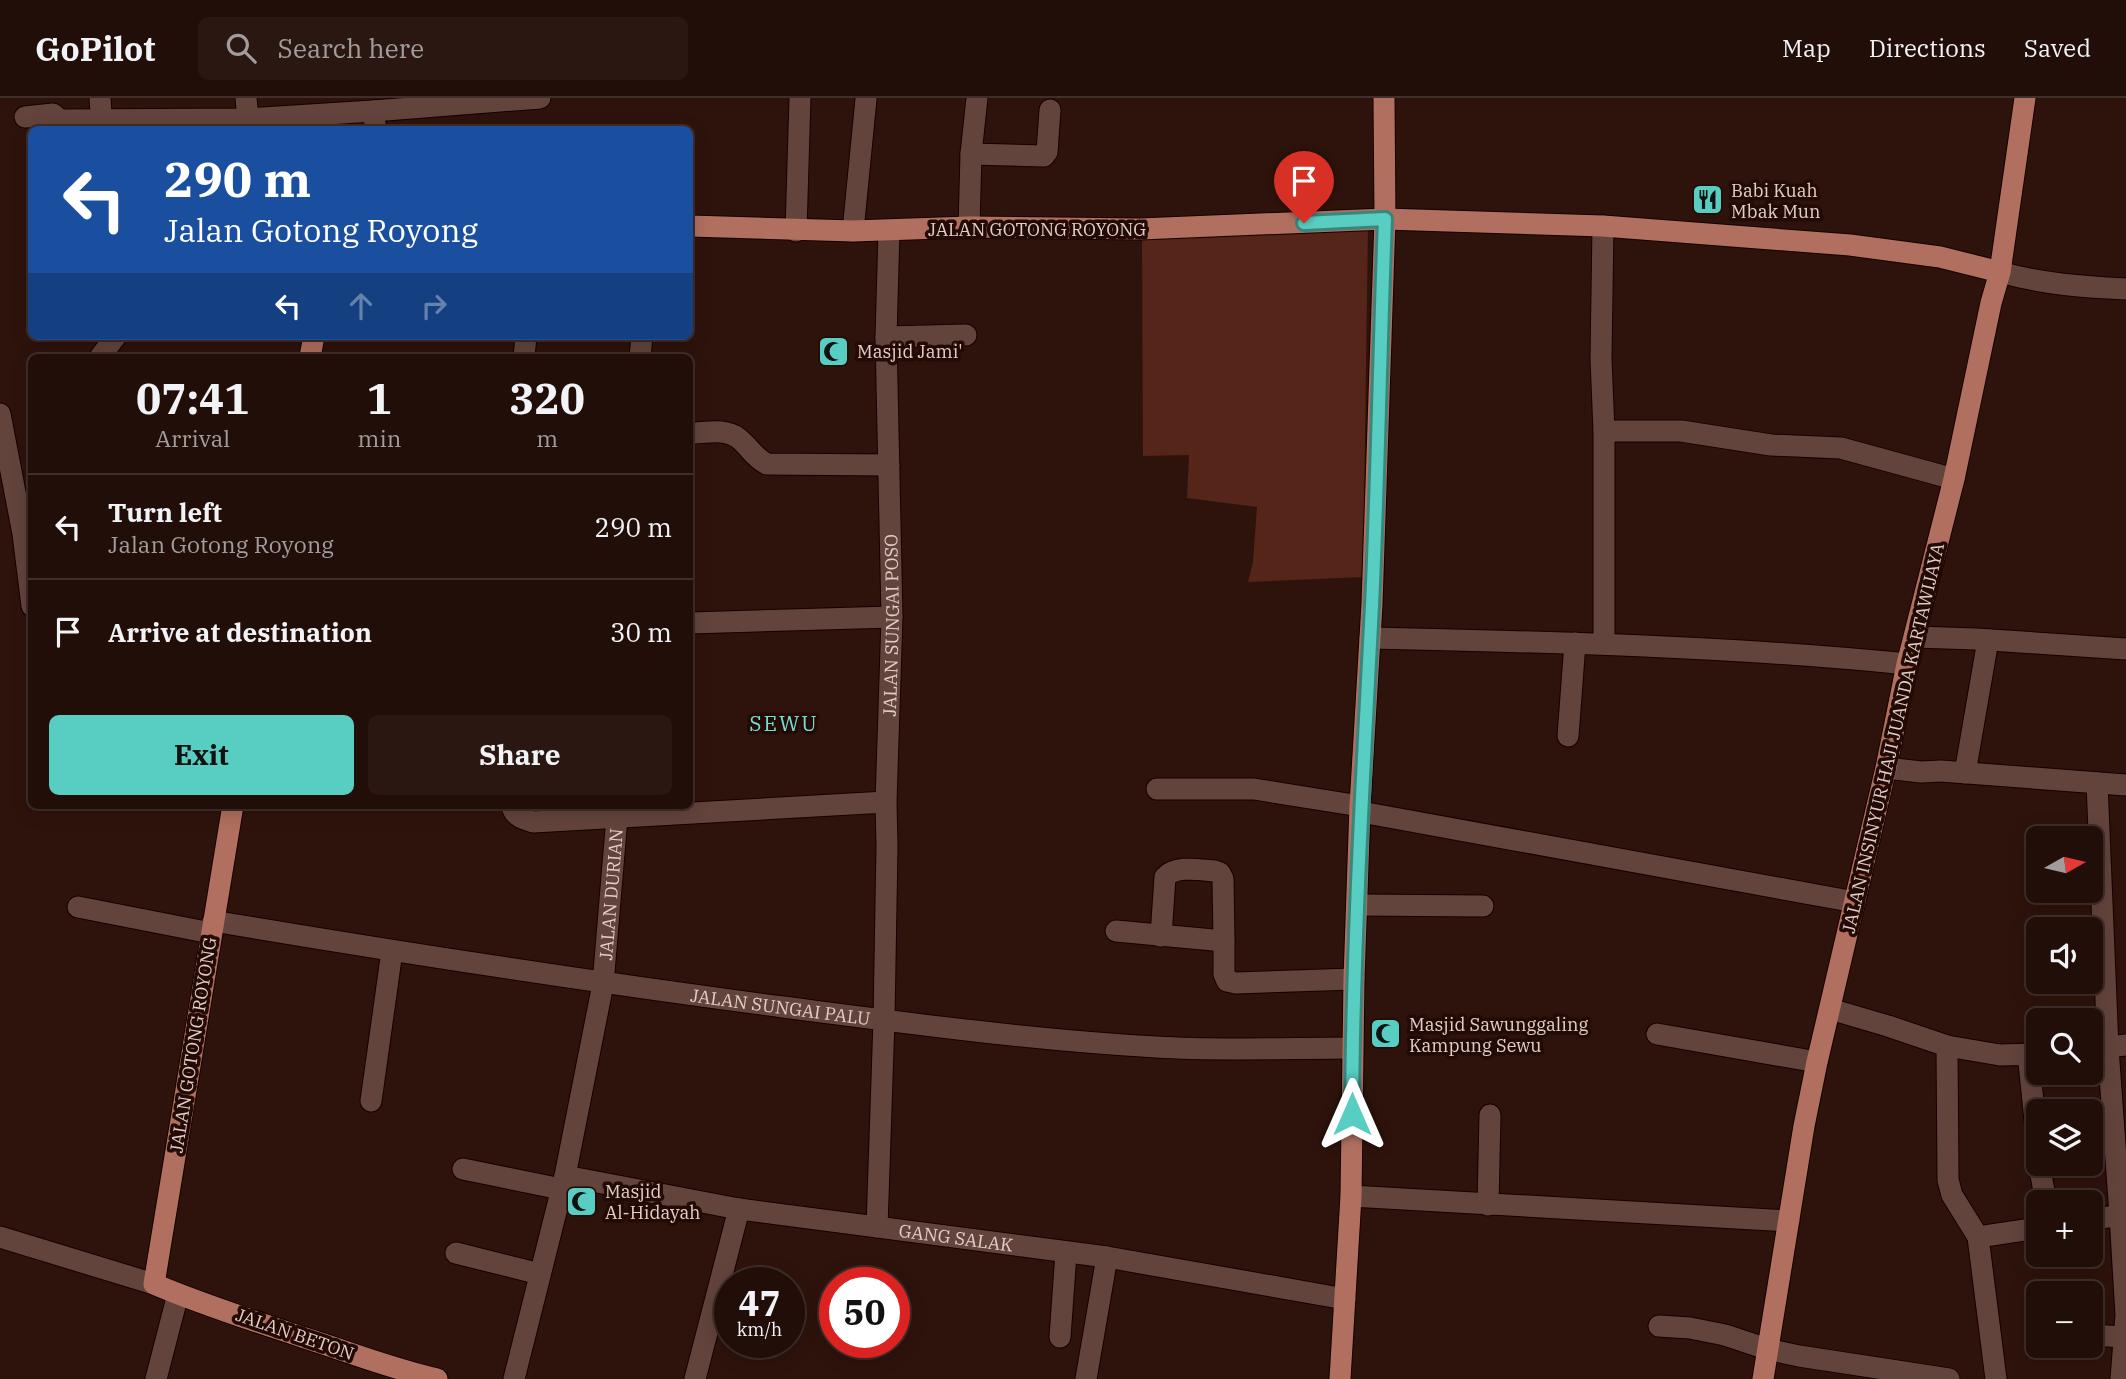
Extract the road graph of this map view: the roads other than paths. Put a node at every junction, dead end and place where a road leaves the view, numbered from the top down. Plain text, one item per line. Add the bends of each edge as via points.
1 (540, 98) edge
2 (800, 98) edge
3 (977, 98) edge
4 (1384, 98) edge
5 (2025, 98) edge
6 (866, 100) edge
7 (247, 109) edge
8 (1050, 110) dead end
9 (101, 115) edge
10 (25, 117) dead end
11 (374, 120) edge
12 (971, 154) junction
13 (1385, 219) junction
14 (693, 226) edge
15 (1603, 226) junction
16 (969, 227) junction
17 (796, 231) junction
18 (853, 231) junction
19 (889, 231) junction
20 (2000, 272) junction
21 (2126, 289) edge
22 (966, 335) dead end
23 (886, 337) junction
24 (113, 340) edge
25 (102, 354) edge
26 (0, 414) edge
27 (1604, 431) junction
28 (693, 433) edge
29 (889, 465) junction
30 (1954, 479) junction
31 (28, 574) edge
32 (892, 617) junction
33 (693, 622) edge
34 (1915, 637) junction
35 (1370, 638) junction
36 (1982, 640) junction
37 (1575, 643) junction
38 (1604, 643) junction
39 (2126, 649) edge
40 (1907, 664) junction
41 (1568, 736) dead end
42 (1886, 768) junction
43 (1965, 773) junction
44 (2097, 783) junction
45 (2126, 785) edge
46 (1157, 789) dead end
47 (886, 802) junction
48 (693, 808) edge
49 (232, 809) edge
50 (513, 809) edge
51 (677, 809) edge
52 (1361, 809) junction
53 (617, 811) edge
54 (1855, 902) junction
55 (1358, 905) junction
56 (1483, 906) dead end
57 (78, 907) dead end
58 (212, 927) junction
59 (1116, 931) dead end
60 (1161, 936) junction
61 (1224, 941) junction
62 (393, 951) junction
63 (1354, 979) junction
64 (603, 984) junction
65 (1830, 1009) junction
66 (884, 1020) junction
67 (1657, 1034) dead end
68 (1947, 1046) junction
69 (2108, 1047) edge
70 (1352, 1048) junction
71 (2026, 1054) edge
72 (1818, 1062) junction
73 (371, 1101) dead end
74 (1490, 1115) dead end
75 (463, 1169) dead end
76 (563, 1182) junction
77 (1351, 1196) junction
78 (1488, 1205) junction
79 (739, 1209) junction
80 (2122, 1211) edge
81 (2103, 1217) edge
82 (1789, 1221) junction
83 (877, 1227) junction
84 (2026, 1230) edge
85 (0, 1237) edge
86 (1978, 1237) junction
87 (456, 1253) dead end
88 (1066, 1253) junction
89 (1107, 1257) junction
90 (540, 1274) junction
91 (154, 1284) junction
92 (178, 1294) junction
93 (1345, 1300) junction
94 (2125, 1322) edge
95 (1659, 1326) dead end
96 (2103, 1330) edge
97 (1060, 1337) dead end
98 (1767, 1349) junction
99 (156, 1379) edge
100 (437, 1379) edge
101 (514, 1379) edge
102 (695, 1379) edge
103 (1086, 1379) edge
104 (1340, 1379) edge
105 (1763, 1379) edge
106 (1949, 1379) edge
107 (1996, 1379) edge
108 (2121, 1379) edge

1 - 11 street
2 - 17 street
3 - 12 street
4 - 13 main road
5 - 20 main road, JALAN INSINYUR HAJI JUANDA KARTAWIJAYA
6 - 18 street
7 - 9 street
7 - 11 street
8 - 12 street via 1044,156
9 - 10 street via 60,120 53,114
12 - 16 street
13 - 15 main road, JALAN GOTONG ROYONG
13 - 16 main road, JALAN GOTONG ROYONG via 1140,229
13 - 35 main road
14 - 17 main road, JALAN GOTONG ROYONG
15 - 20 main road, JALAN GOTONG ROYONG via 1850,245 1940,257
15 - 27 street
16 - 19 main road, JALAN GOTONG ROYONG
17 - 18 main road, JALAN GOTONG ROYONG
18 - 19 main road, JALAN GOTONG ROYONG
19 - 23 street, JALAN SUNGAI POSO
20 - 21 street via 2071,287
20 - 30 main road, JALAN INSINYUR HAJI JUANDA KARTAWIJAYA
22 - 23 street
23 - 29 street, JALAN SUNGAI POSO
24 - 25 street
26 - 31 street
27 - 30 street via 1682,431 1771,446 1841,448
27 - 38 street
28 - 29 street via 726,432 768,464
29 - 32 street, JALAN SUNGAI POSO
30 - 34 main road, JALAN INSINYUR HAJI JUANDA KARTAWIJAYA
32 - 33 street
32 - 47 street, JALAN SUNGAI POSO
34 - 36 street
34 - 40 main road, JALAN INSINYUR HAJI JUANDA KARTAWIJAYA
35 - 37 street
35 - 52 main road
36 - 39 street
36 - 43 street
37 - 38 street
37 - 41 street
38 - 40 street
40 - 42 main road, JALAN INSINYUR HAJI JUANDA KARTAWIJAYA
42 - 43 street
42 - 54 main road, JALAN INSINYUR HAJI JUANDA KARTAWIJAYA
43 - 44 street
44 - 45 street
44 - 69 street
46 - 52 street via 1254,789
47 - 48 street
47 - 66 street, JALAN SUNGAI POSO
49 - 58 main road, JALAN GOTONG ROYONG
50 - 53 street via 521,819 533,822
51 - 53 street
52 - 54 street
52 - 55 main road
53 - 64 street, JALAN DURIAN
54 - 65 main road, JALAN INSINYUR HAJI JUANDA KARTAWIJAYA
55 - 56 street
55 - 63 main road
57 - 58 street, JALAN SUNGAI PALU
58 - 62 street, JALAN SUNGAI PALU
58 - 91 main road, JALAN GOTONG ROYONG
59 - 60 street
60 - 61 street
60 - 61 street via 1165,877 1177,870 1215,871 1223,879
61 - 63 street via 1227,981
62 - 64 street, JALAN SUNGAI PALU
62 - 73 street
63 - 70 main road
64 - 66 street, JALAN SUNGAI PALU
64 - 76 street, JALAN DURIAN
65 - 68 street
65 - 72 main road, JALAN INSINYUR HAJI JUANDA KARTAWIJAYA
66 - 70 street, JALAN SUNGAI PALU via 1158,1047
66 - 83 street, JALAN SUNGAI POSO
67 - 72 street
68 - 71 street
68 - 86 street via 1948,1180
69 - 80 street
70 - 77 main road
72 - 82 main road, JALAN INSINYUR HAJI JUANDA KARTAWIJAYA
74 - 78 street
75 - 76 street, GANG SALAK
76 - 79 street, GANG SALAK
76 - 90 street, JALAN DURIAN
77 - 78 street
77 - 93 main road
78 - 82 street
79 - 83 street, GANG SALAK
79 - 102 street
80 - 81 street
80 - 94 street
82 - 98 main road, JALAN INSINYUR HAJI JUANDA KARTAWIJAYA
83 - 88 street, GANG SALAK
84 - 86 street
85 - 91 street
86 - 107 street
87 - 90 street
88 - 89 street, GANG SALAK
88 - 97 street
89 - 93 street, GANG SALAK
89 - 103 street
90 - 101 street, JALAN DURIAN
91 - 92 main road, JALAN BETON
92 - 99 street
92 - 100 main road, JALAN BETON
93 - 104 main road
94 - 96 street
94 - 108 street
95 - 98 street via 1725,1335
98 - 105 main road, JALAN INSINYUR HAJI JUANDA KARTAWIJAYA
98 - 106 street

